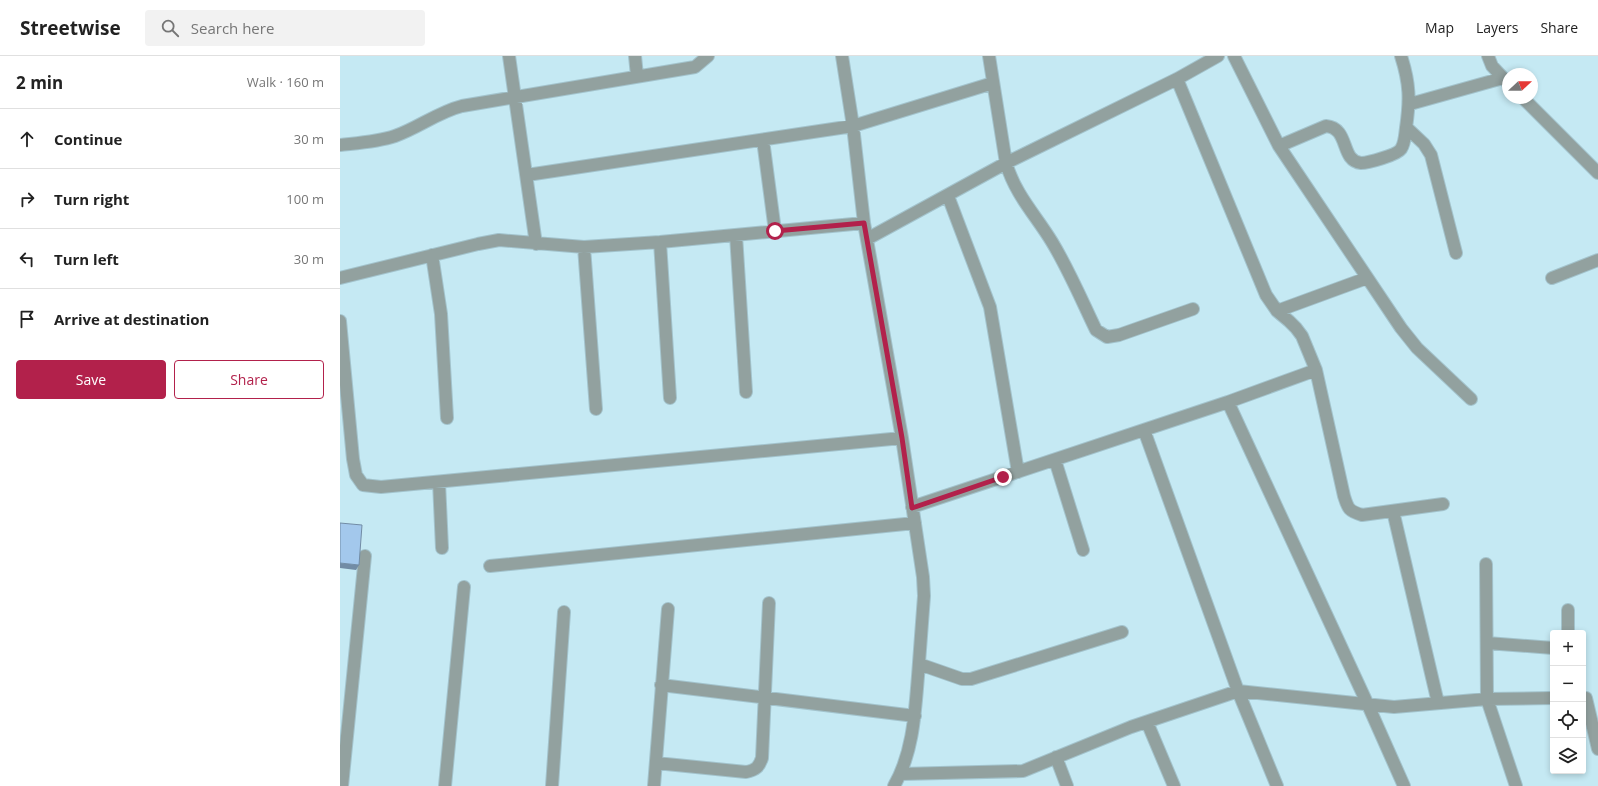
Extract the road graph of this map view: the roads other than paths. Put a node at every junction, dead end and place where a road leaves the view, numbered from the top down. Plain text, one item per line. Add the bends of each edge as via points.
1 (508, 56) edge
2 (635, 56) edge
3 (708, 56) edge
4 (842, 56) edge
5 (989, 56) edge
6 (1218, 56) edge
7 (1234, 56) edge
8 (1401, 56) edge
9 (1488, 56) edge
10 (637, 76) junction
11 (1502, 77) edge
12 (1177, 79) junction
13 (1502, 82) edge
14 (993, 83) junction
15 (516, 96) junction
16 (1410, 104) junction
17 (1529, 104) edge
18 (853, 126) junction
19 (1406, 127) junction
20 (763, 140) junction
21 (340, 145) edge
22 (1279, 146) junction
23 (1006, 164) junction
24 (1598, 174) edge
25 (526, 175) junction
26 (948, 196) junction
27 (864, 223) junction
28 (775, 231) junction
29 (736, 235) junction
30 (867, 239) junction
31 (660, 242) junction
32 (536, 244) junction
33 (584, 247) junction
34 (1456, 254) dead end
35 (432, 255) junction
36 (1598, 260) edge
37 (340, 278) edge
38 (1367, 278) junction
39 (1552, 278) dead end
40 (1193, 309) dead end
41 (1276, 311) junction
42 (340, 321) edge
43 (1316, 370) junction
44 (746, 392) dead end
45 (670, 398) dead end
46 (1471, 399) dead end
47 (1228, 402) junction
48 (596, 409) dead end
49 (447, 418) dead end
50 (1144, 430) junction
51 (902, 438) junction
52 (1055, 460) junction
53 (1018, 472) junction
54 (439, 482) junction
55 (1444, 504) dead end
56 (912, 508) junction
57 (1393, 511) junction
58 (915, 523) junction
59 (442, 548) dead end
60 (1083, 550) dead end
61 (365, 556) dead end
62 (1486, 564) dead end
63 (490, 566) dead end
64 (464, 587) dead end
65 (769, 604) dead end
66 (668, 609) dead end
67 (1568, 610) dead end
68 (564, 612) dead end
69 (1568, 630) edge
70 (1122, 632) dead end
71 (1487, 643) junction
72 (1550, 648) edge
73 (919, 664) junction
74 (661, 685) junction
75 (1238, 691) junction
76 (766, 698) junction
77 (1550, 698) edge
78 (1586, 698) edge
79 (1487, 699) junction
80 (1598, 700) edge
81 (1585, 702) edge
82 (1438, 703) junction
83 (1368, 705) junction
84 (915, 716) junction
85 (1147, 722) junction
86 (1598, 749) edge
87 (1056, 757) junction
88 (656, 763) junction
89 (901, 774) junction
90 (342, 786) edge
91 (445, 786) edge
92 (552, 786) edge
93 (654, 786) edge
94 (894, 786) edge
95 (1068, 786) edge
96 (1174, 786) edge
97 (1277, 786) edge
98 (1404, 786) edge
99 (1516, 786) edge

1 - 15 street
2 - 10 street
3 - 10 street via 695,67
4 - 18 street
5 - 14 street
6 - 12 street
7 - 22 street
8 - 16 street via 1407,72
9 - 11 street via 1492,66
10 - 15 street
12 - 23 street
12 - 41 street via 1266,295
13 - 16 street
14 - 18 street
14 - 23 street
15 - 21 street via 450,109 394,136
15 - 25 street
16 - 19 street
17 - 24 street
18 - 20 street
18 - 27 street
19 - 22 street via 1404,143 1400,150 1364,163 1350,157 1340,132 1333,127 1326,126
19 - 34 street via 1424,144 1431,156
20 - 25 street
20 - 28 street
22 - 38 street
23 - 26 street
23 - 40 street via 1019,195 1052,242 1096,330 1107,338
25 - 32 street
26 - 30 street
26 - 53 street via 990,307
27 - 28 street
27 - 30 street
28 - 29 street
29 - 31 street
29 - 44 street
30 - 51 street
31 - 33 street
31 - 45 street
32 - 33 street
32 - 35 street via 499,240
33 - 48 street
35 - 37 street
35 - 49 street via 441,314
36 - 39 street
38 - 41 street
38 - 46 street via 1417,348
41 - 43 street via 1302,336
42 - 54 street via 356,474 363,485 382,487
43 - 47 street
43 - 57 street via 1347,506 1351,512 1362,515
47 - 50 street
47 - 83 street
50 - 52 street
50 - 75 street
51 - 54 street
51 - 56 street
52 - 53 street
52 - 60 street
53 - 56 street
54 - 59 street
55 - 57 street
56 - 58 street
57 - 82 street
58 - 63 street
58 - 73 street via 924,596
61 - 90 street
62 - 71 street
64 - 91 street
65 - 76 street
66 - 74 street
67 - 69 street
68 - 92 street
70 - 73 street via 982,676 962,679
71 - 72 street
71 - 79 street
73 - 84 street
74 - 76 street
74 - 88 street
75 - 83 street
75 - 85 street
75 - 97 street
76 - 84 street
76 - 88 street via 762,758 760,766 753,771
77 - 79 street
78 - 80 street
79 - 82 street
79 - 99 street
81 - 86 street
82 - 83 street via 1394,707
83 - 98 street
84 - 89 street
85 - 87 street
85 - 96 street
87 - 89 street via 1023,771
87 - 95 street
88 - 93 street
89 - 94 street

